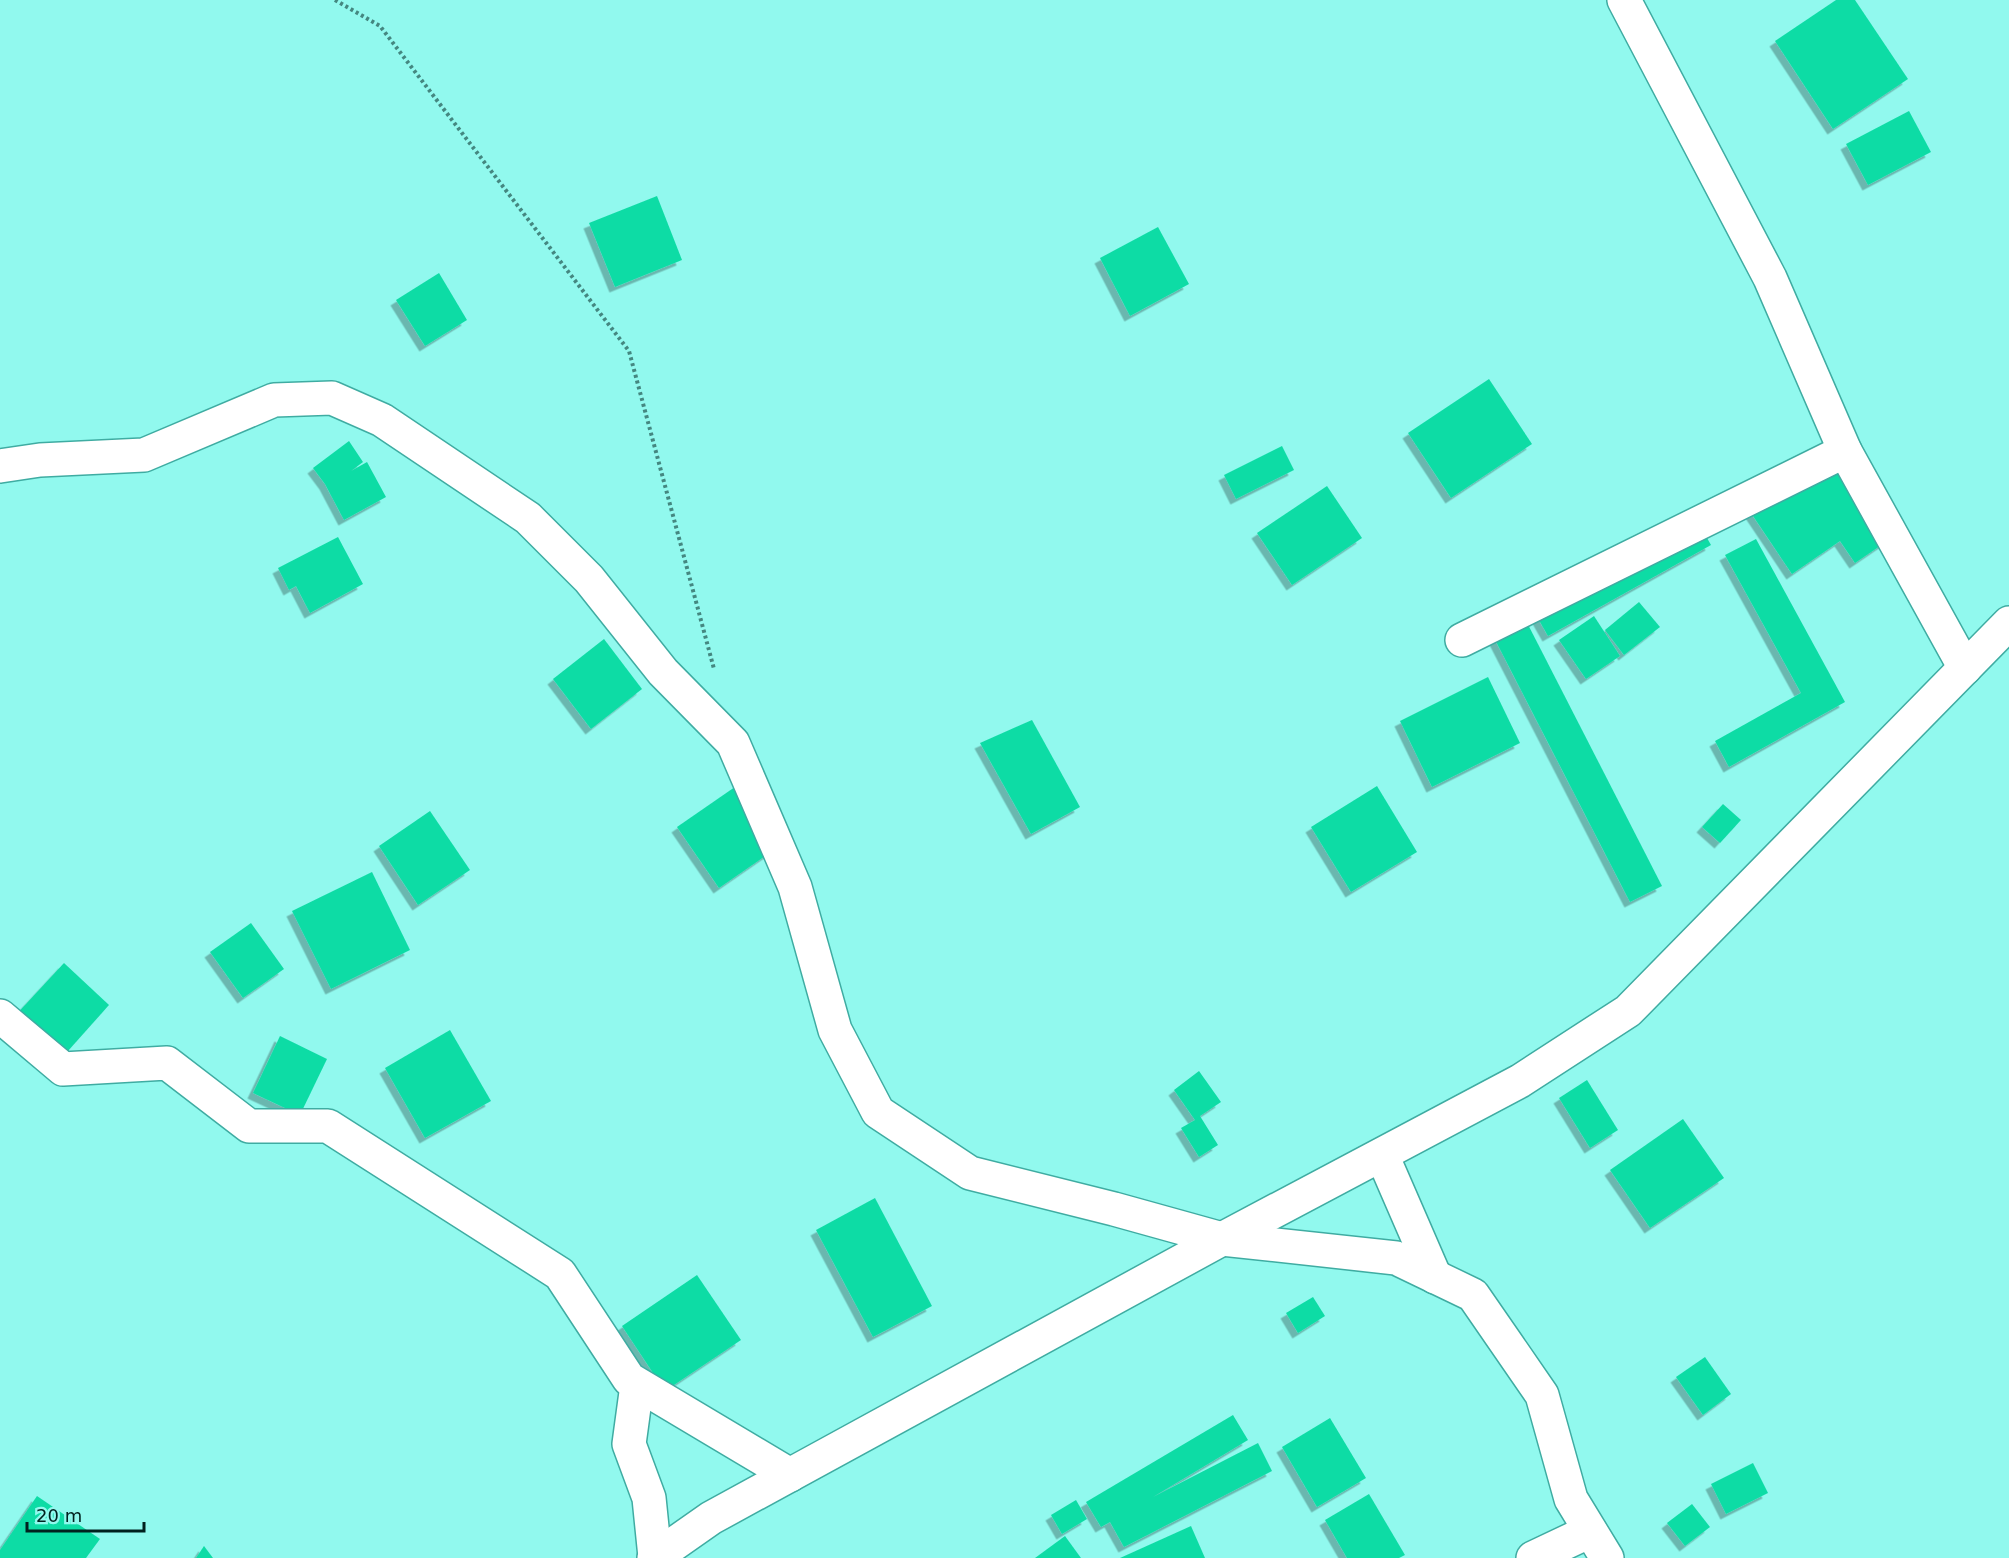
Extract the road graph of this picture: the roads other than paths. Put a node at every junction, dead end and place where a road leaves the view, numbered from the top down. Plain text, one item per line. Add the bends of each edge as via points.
1 (1624, 0) edge
2 (1845, 451) junction
3 (0, 466) edge
4 (2009, 623) edge
5 (1462, 639) dead end
6 (1965, 669) junction
7 (0, 1016) edge
8 (1382, 1155) junction
9 (1222, 1239) junction
10 (1435, 1276) junction
11 (637, 1385) junction
12 (790, 1475) junction
13 (1598, 1544) edge
14 (655, 1558) edge
15 (1533, 1558) edge

1 - 2 street via 1770,278
2 - 5 street
2 - 6 street
3 - 9 street via 144,455 274,400 332,398 382,420 528,518 589,579 663,672 733,743 795,887 835,1030 878,1112 970,1173
4 - 6 street
6 - 8 street via 1628,1011 1520,1081
7 - 11 street via 63,1069 167,1063 249,1126 328,1126 560,1274 629,1379
8 - 9 street
8 - 10 street
9 - 10 street via 1396,1258
9 - 12 street
10 - 13 street via 1473,1295 1542,1395 1571,1499
11 - 12 street
11 - 14 street via 629,1444 649,1498
12 - 14 street via 711,1518
13 - 15 street

